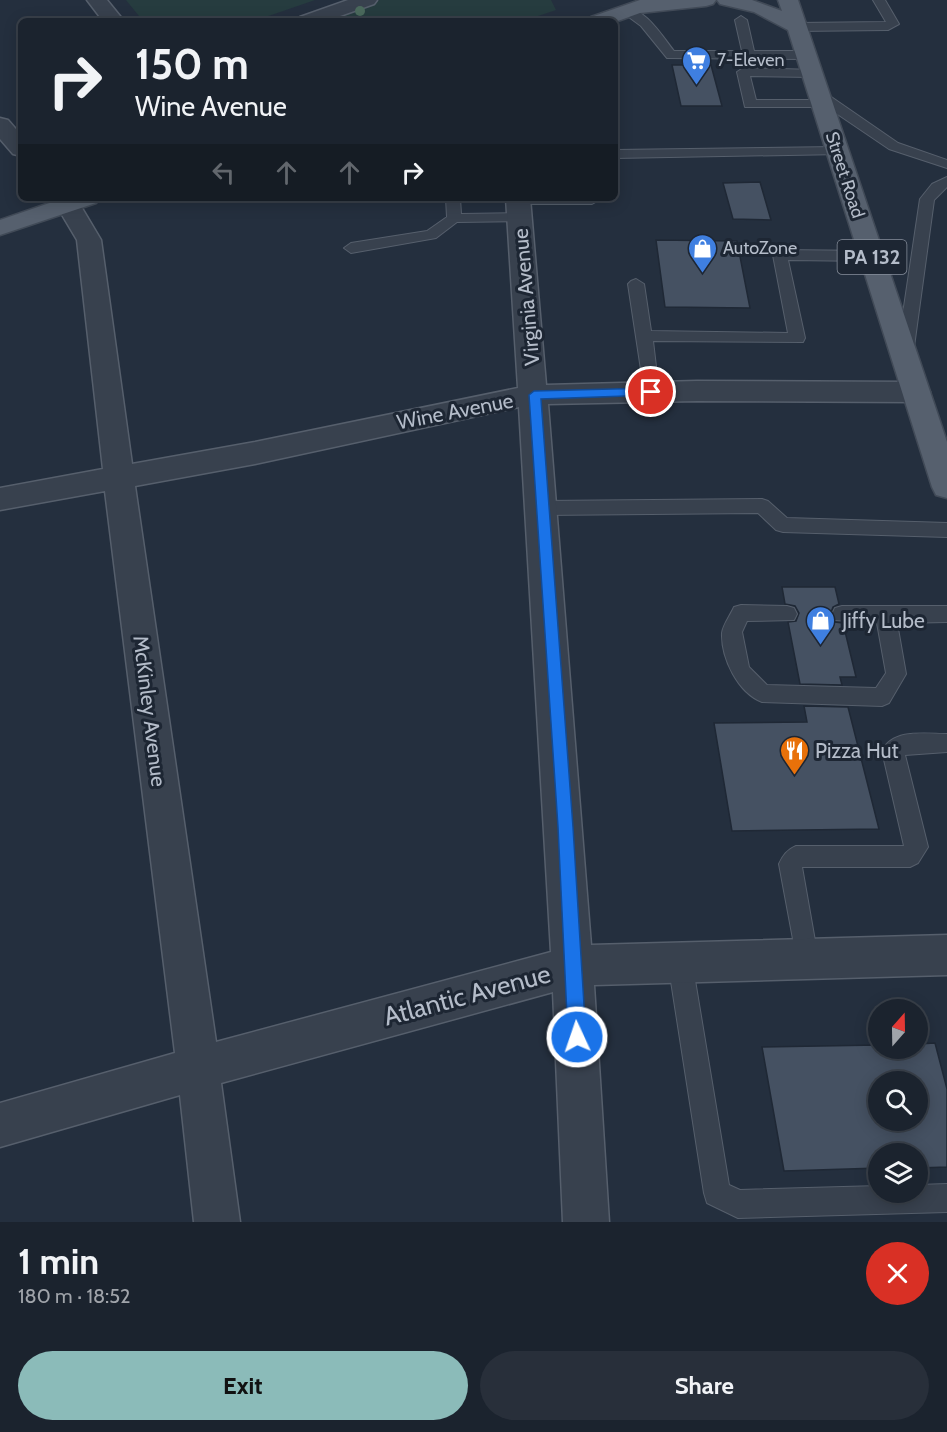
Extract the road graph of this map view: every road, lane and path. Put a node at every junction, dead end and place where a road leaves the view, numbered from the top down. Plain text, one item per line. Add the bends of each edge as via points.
1 (97, 0) edge
2 (367, 0) edge
3 (658, 0) edge
4 (706, 0) edge
5 (727, 0) edge
6 (788, 0) edge
7 (879, 0) edge
8 (636, 6) edge
9 (112, 18) edge
10 (316, 18) edge
11 (606, 18) edge
12 (741, 20) dead end
13 (796, 27) junction
14 (749, 55) junction
15 (815, 82) junction
16 (837, 151) junction
17 (618, 154) edge
18 (947, 164) edge
19 (947, 181) edge
20 (71, 201) edge
21 (74, 201) edge
22 (453, 201) edge
23 (577, 201) edge
24 (519, 205) edge
25 (454, 218) junction
26 (0, 228) edge
27 (351, 248) dead end
28 (872, 256) junction
29 (636, 284) dead end
30 (644, 336) junction
31 (904, 357) junction
32 (651, 392) junction
33 (916, 392) junction
34 (534, 395) junction
35 (939, 437) edge
36 (119, 476) junction
37 (947, 487) edge
38 (0, 499) edge
39 (543, 508) junction
40 (947, 530) edge
41 (787, 614) dead end
42 (842, 614) dead end
43 (947, 614) edge
44 (886, 615) junction
45 (947, 742) edge
46 (947, 955) edge
47 (806, 958) junction
48 (680, 962) junction
49 (574, 966) junction
50 (199, 1068) junction
51 (0, 1125) edge
52 (946, 1203) edge
53 (217, 1222) edge
54 (586, 1222) edge

1 - 9 street
2 - 10 street
3 - 8 main road
4 - 8 main road
5 - 13 main road via 761,8
6 - 13 main road, Street Road / PA 132
7 - 13 lane via 893,24
8 - 11 main road
8 - 14 lane via 671,55
12 - 14 lane
13 - 15 main road, Street Road / PA 132
14 - 15 lane
15 - 15 lane via 743,72 750,104
15 - 16 main road, Street Road / PA 132
15 - 18 lane via 896,150
16 - 17 lane
16 - 28 main road, Street Road / PA 132
19 - 31 lane via 927,199
20 - 26 main road
21 - 36 street, McKinley Avenue via 89,240
22 - 25 lane
23 - 24 lane
24 - 25 lane
24 - 34 street, Virginia Avenue
25 - 27 lane via 431,235
28 - 30 lane via 780,255 797,338
28 - 31 main road, Street Road / PA 132
29 - 30 lane
30 - 32 lane
31 - 33 main road, Street Road / PA 132
32 - 33 street, Wine Avenue
32 - 34 street, Wine Avenue
33 - 35 main road, Street Road / PA 132
34 - 36 street, Wine Avenue via 255,453
34 - 39 street, Virginia Avenue
35 - 37 main road, Street Road / PA 132
36 - 38 street, Wine Avenue
36 - 50 street, McKinley Avenue
39 - 40 lane via 762,506 783,525
39 - 49 street, Virginia Avenue
41 - 44 lane via 741,613 732,632 740,671 762,693 882,697 896,674
42 - 44 lane
43 - 44 lane
45 - 47 lane via 903,744 893,751 917,847 910,856 796,857 790,864
46 - 47 street, Atlantic Avenue
47 - 48 street, Atlantic Avenue
48 - 49 street, Atlantic Avenue
48 - 52 lane via 717,1192 738,1204
49 - 50 street, Atlantic Avenue
49 - 54 street, Virginia Avenue
50 - 51 street, Atlantic Avenue
50 - 53 street, McKinley Avenue

